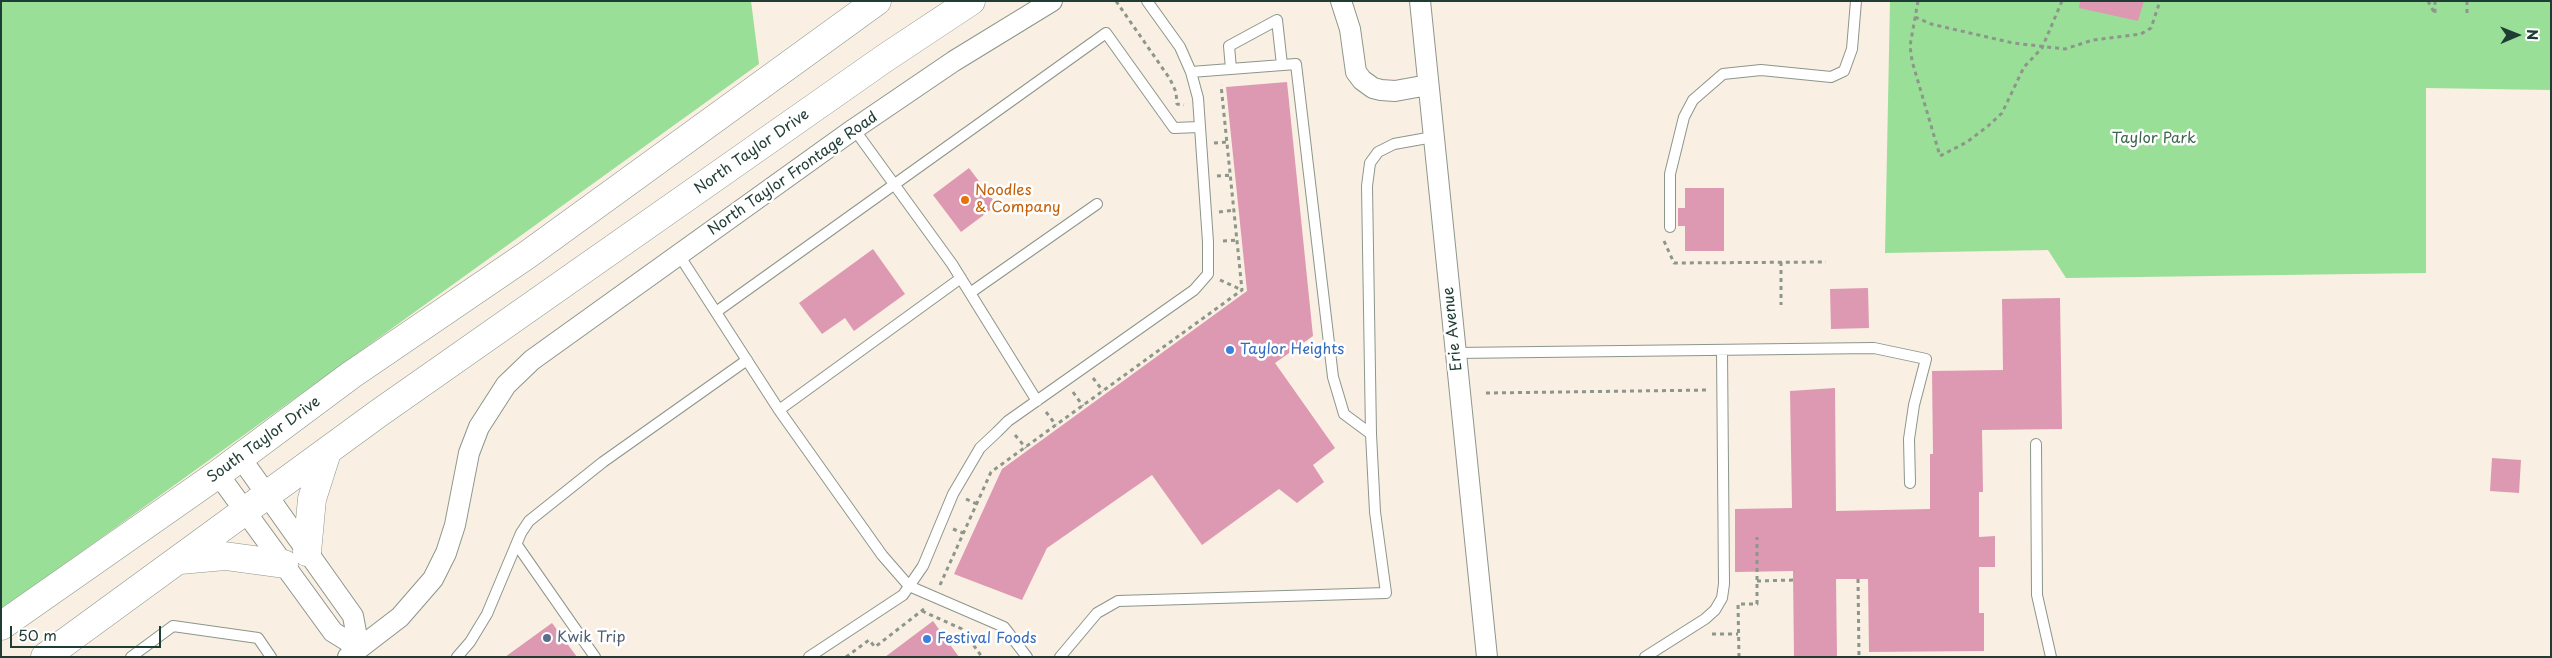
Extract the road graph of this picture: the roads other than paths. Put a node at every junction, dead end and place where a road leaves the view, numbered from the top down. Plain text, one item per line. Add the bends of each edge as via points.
1 (877, 1) edge
2 (971, 1) edge
3 (1052, 1) edge
4 (1147, 1) edge
5 (1341, 1) edge
6 (1420, 1) edge
7 (1856, 1) edge
8 (1282, 65) junction
9 (1225, 69) junction
10 (1191, 72) junction
11 (1428, 85) junction
12 (1200, 127) junction
13 (854, 129) junction
14 (1433, 137) junction
15 (894, 186) junction
16 (1097, 204) dead end
17 (1670, 227) road end
18 (679, 255) junction
19 (960, 278) junction
20 (970, 293) junction
21 (716, 312) junction
22 (1722, 350) junction
23 (1455, 353) junction
24 (747, 360) junction
25 (1037, 401) junction
26 (778, 410) junction
27 (1371, 434) junction
28 (2036, 444) dead end
29 (327, 452) junction
30 (240, 457) junction
31 (218, 474) junction
32 (1910, 483) dead end
33 (256, 504) junction
34 (517, 545) junction
35 (296, 558) junction
36 (180, 560) junction
37 (909, 586) junction
38 (1, 626) edge
39 (357, 654) edge
40 (45, 657) edge
41 (131, 657) edge
42 (271, 657) edge
43 (457, 657) edge
44 (595, 657) edge
45 (809, 657) edge
46 (1027, 657) edge
47 (1060, 657) edge
48 (1487, 657) edge
49 (1645, 657) edge
50 (2051, 657) edge

1 - 30 main road, South Taylor Drive via 527,255 352,375
2 - 29 main road, North Taylor Drive via 885,58
3 - 13 street, North Taylor Frontage Road via 954,61
4 - 10 lane via 1180,47
5 - 11 street via 1350,29 1356,72 1362,80 1381,90
6 - 11 street, Erie Avenue
7 - 17 lane via 1852,49 1844,71 1831,77 1762,70 1723,74 1693,100 1684,117 1670,174
8 - 9 lane
8 - 9 lane via 1277,20 1229,46
8 - 27 lane via 1296,64 1333,377 1344,414
9 - 10 lane
10 - 12 lane
11 - 14 street, Erie Avenue
12 - 15 lane via 1174,128 1106,33
12 - 25 lane via 1208,274 1194,290
13 - 15 lane
13 - 18 street, North Taylor Frontage Road
14 - 23 street, Erie Avenue
14 - 27 lane via 1394,144 1378,152 1370,162 1367,186
15 - 19 lane
15 - 21 lane
16 - 20 lane
18 - 21 lane
18 - 39 street, North Taylor Frontage Road via 540,355 506,385 479,427 469,453 455,525 433,578 400,617
19 - 20 lane
19 - 26 lane
20 - 25 lane
21 - 24 lane
22 - 23 lane
22 - 32 lane via 1874,348 1926,359 1909,439
22 - 49 lane via 1722,598 1716,610 1702,621
23 - 48 street, Erie Avenue
24 - 26 lane
24 - 34 lane via 595,468 529,521
25 - 37 lane via 1008,421 980,448 953,494 923,566
26 - 37 lane via 882,555
27 - 47 lane via 1375,512 1386,593 1118,601 1097,613
28 - 50 lane via 2037,595
29 - 33 main road
29 - 35 main road
30 - 31 main road, South Taylor Drive
30 - 33 street
31 - 33 street
31 - 38 main road, South Taylor Drive
33 - 35 street
33 - 36 main road
34 - 43 lane via 487,614
34 - 44 lane
35 - 36 main road via 225,556
35 - 39 street via 333,632
36 - 40 main road
37 - 45 lane via 903,595
37 - 46 lane via 1004,628
41 - 42 lane via 172,626 258,638

